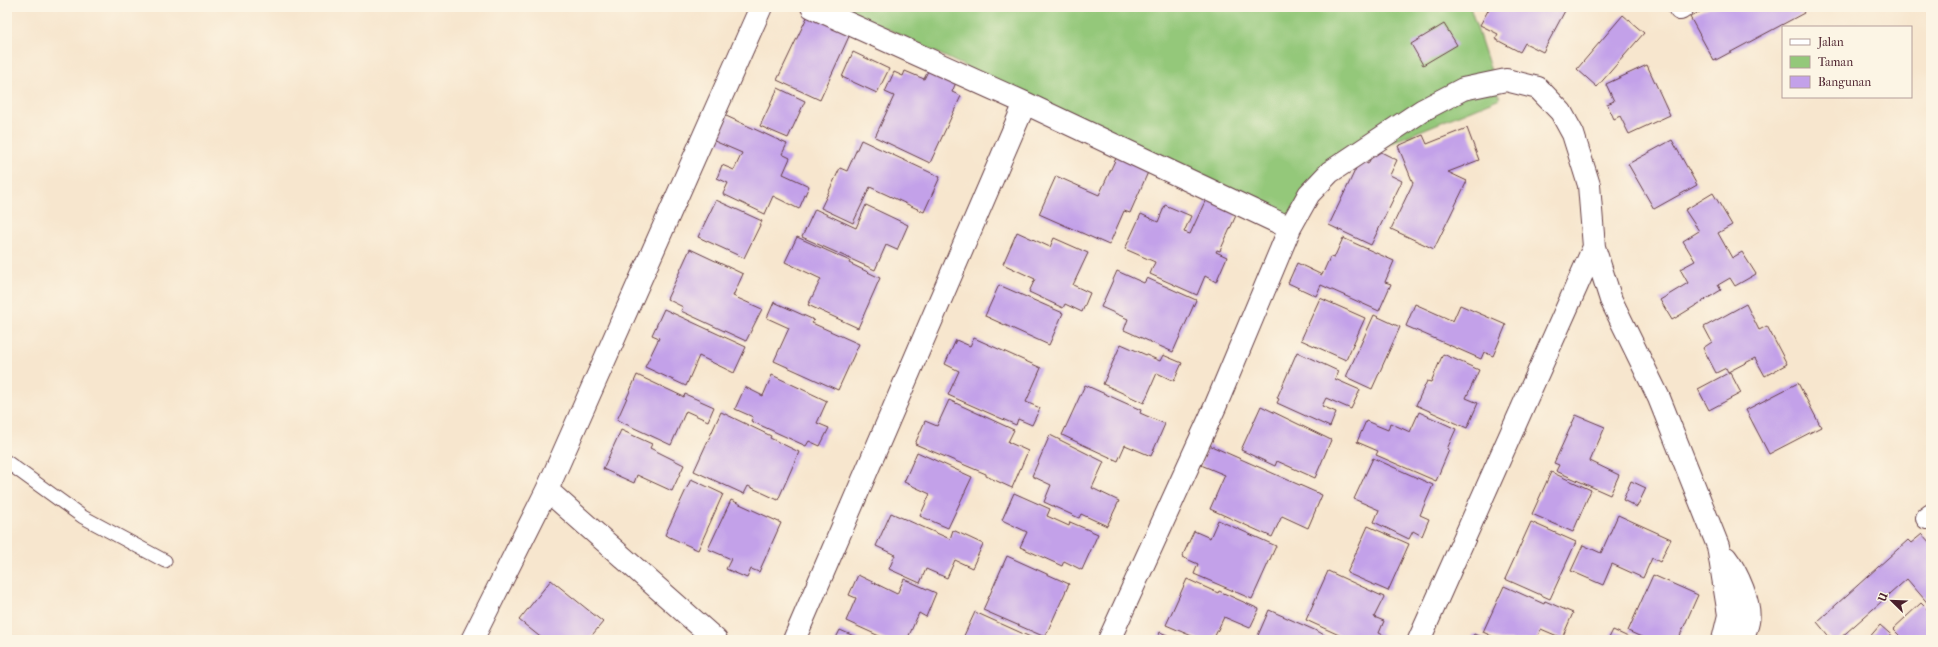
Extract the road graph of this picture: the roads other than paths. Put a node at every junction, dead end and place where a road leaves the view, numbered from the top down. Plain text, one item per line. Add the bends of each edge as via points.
1 (761, 7) edge
2 (812, 7) edge
3 (1678, 7) edge
4 (1683, 7) edge
5 (1024, 103) junction
6 (1290, 228) junction
7 (1594, 247) junction
8 (7, 462) edge
9 (547, 490) junction
10 (1718, 546) junction
11 (165, 561) dead end
12 (472, 640) edge
13 (716, 640) edge
14 (794, 640) edge
15 (1109, 640) edge
16 (1419, 640) edge
17 (1723, 640) edge
18 (1741, 640) edge

1 - 9 street
2 - 5 street
3 - 4 street
5 - 6 street
5 - 14 street
6 - 7 street via 1309,194 1330,172 1423,110 1463,89 1506,80 1538,88 1561,112 1572,134 1588,185
6 - 15 street via 1215,407
7 - 10 street via 1611,300 1658,398
7 - 16 street
8 - 11 lane via 83,517
9 - 12 street
9 - 13 street
10 - 17 street via 1729,615
10 - 18 street via 1729,562 1747,603 1748,623

